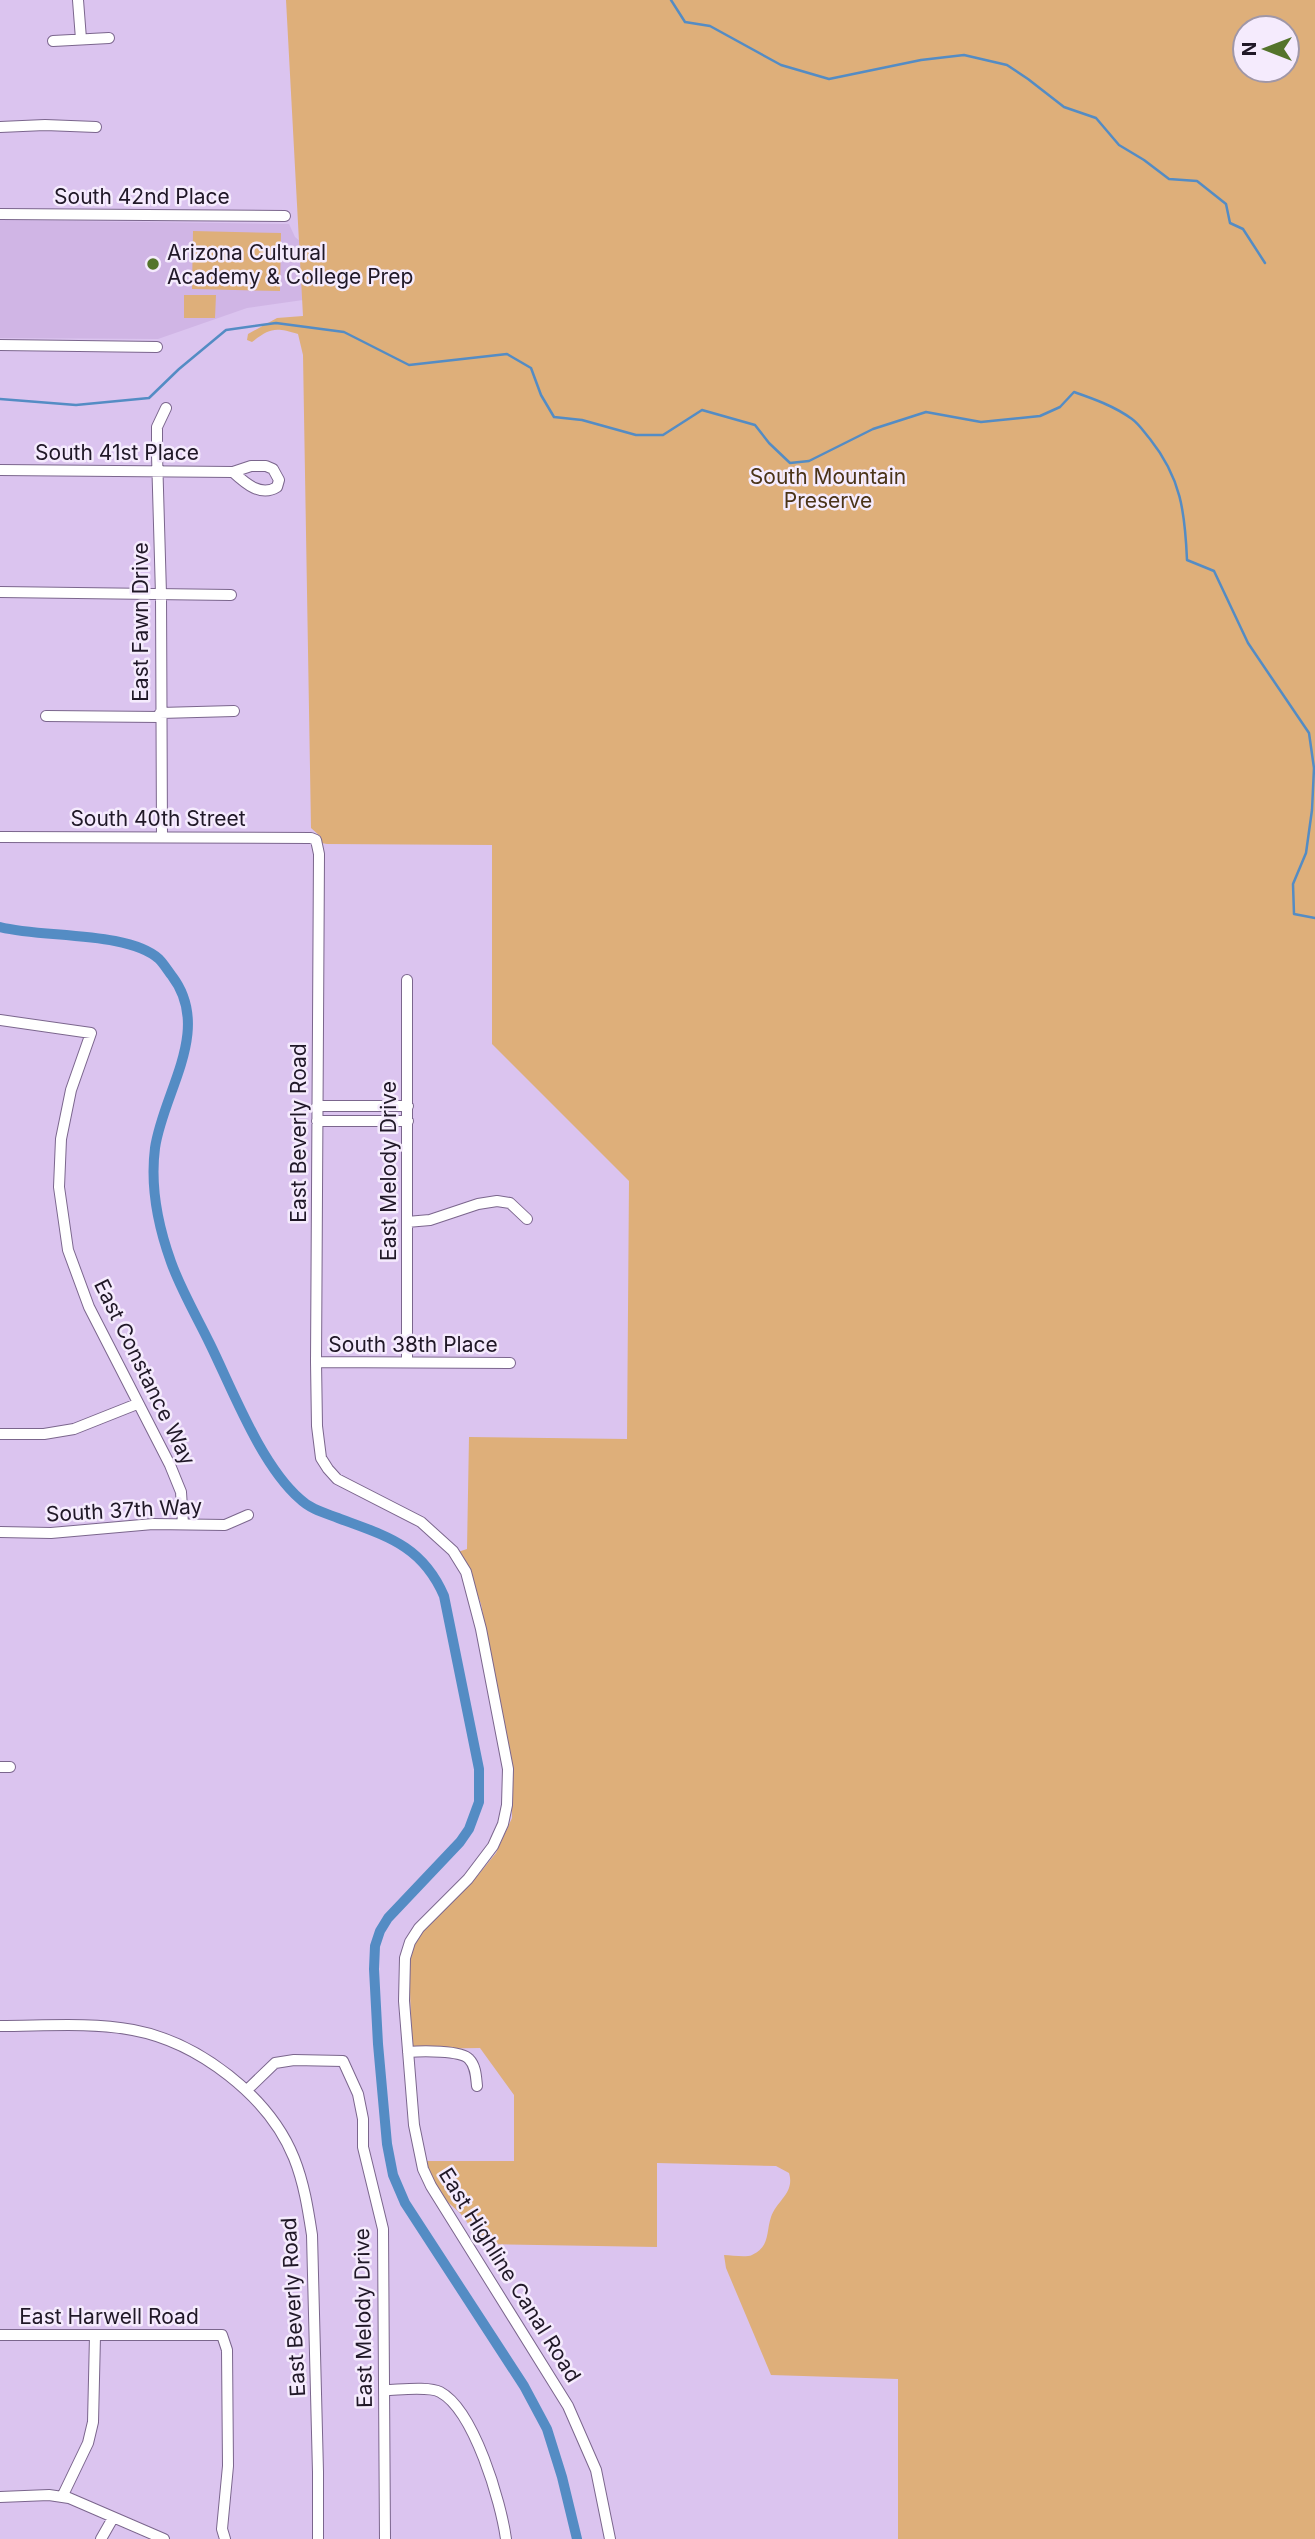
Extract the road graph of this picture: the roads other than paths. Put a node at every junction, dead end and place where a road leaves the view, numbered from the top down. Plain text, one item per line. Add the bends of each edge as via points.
1 (78, 0) edge
2 (109, 37) dead end
3 (81, 39) junction
4 (53, 41) dead end
5 (0, 127) edge
6 (96, 127) dead end
7 (0, 214) edge
8 (285, 216) dead end
9 (0, 345) edge
10 (157, 347) dead end
11 (166, 408) dead end
12 (0, 470) edge
13 (158, 471) junction
14 (233, 472) dead end
15 (0, 592) edge
16 (161, 594) junction
17 (231, 595) dead end
18 (234, 711) dead end
19 (160, 715) junction
20 (46, 716) dead end
21 (0, 837) edge
22 (162, 837) junction
23 (316, 840) joint
24 (407, 980) dead end
25 (0, 1020) edge
26 (317, 1106) junction
27 (408, 1106) junction
28 (317, 1121) junction
29 (408, 1121) junction
30 (527, 1219) dead end
31 (407, 1222) junction
32 (316, 1362) junction
33 (407, 1362) junction
34 (510, 1363) dead end
35 (138, 1404) junction
36 (317, 1426) joint
37 (0, 1434) edge
38 (248, 1515) dead end
39 (183, 1524) junction
40 (0, 1532) edge
41 (0, 2026) edge
42 (408, 2052) junction
43 (477, 2086) dead end
44 (247, 2090) junction
45 (0, 2335) edge
46 (95, 2336) junction
47 (385, 2390) junction
48 (0, 2497) edge
49 (62, 2497) junction
50 (113, 2518) junction
51 (101, 2539) edge
52 (164, 2539) edge
53 (225, 2539) edge
54 (317, 2539) edge
55 (384, 2539) edge
56 (506, 2539) edge
57 (610, 2539) edge

1 - 3 street
2 - 3 street
3 - 4 street
5 - 6 street
7 - 8 street, South 42nd Place
9 - 10 street
11 - 13 street, East Fawn Drive via 157,427
12 - 13 street, South 41st Place
13 - 14 street, South 41st Place
13 - 16 street, East Fawn Drive
15 - 16 street
16 - 17 street
16 - 19 street, East Fawn Drive
18 - 19 street
19 - 20 street
19 - 22 street, East Fawn Drive
21 - 22 street, South 40th Street
22 - 23 street, South 40th Street
23 - 26 street, East Beverly Road
24 - 27 street, East Melody Drive
25 - 35 street, East Constance Way via 91,1033 71,1090 61,1139 59,1187 68,1250 89,1307
26 - 27 street
26 - 28 street, East Beverly Road
27 - 29 street, East Melody Drive
28 - 29 street
28 - 32 street, East Beverly Road
29 - 31 street, East Melody Drive
30 - 31 street via 510,1203 497,1201
31 - 33 street, East Melody Drive
32 - 33 street, South 38th Place
32 - 36 street, East Beverly Road
33 - 34 street, South 38th Place
35 - 37 street via 74,1429
35 - 39 street, East Constance Way via 181,1492
36 - 42 street, East Highline Canal Road via 321,1458 337,1479 421,1522 453,1551 466,1572 508,1769 507,1805 493,1846 410,1942 404,1970
38 - 39 street, South 37th Way via 225,1525
39 - 40 street, South 37th Way
41 - 44 street, East Beverly Road via 132,2029 186,2048
42 - 43 street via 460,2054 475,2069
42 - 57 street, East Highline Canal Road via 423,2169 568,2406 596,2470
44 - 47 street, East Melody Drive via 275,2063 344,2061 358,2094 363,2147 383,2229
44 - 54 street, East Beverly Road via 294,2156 307,2197 312,2235
45 - 46 street, East Harwell Road
46 - 49 street via 93,2422
46 - 53 street, East Harwell Road via 222,2335 228,2350
47 - 55 street, East Melody Drive
47 - 56 street via 437,2390 451,2399 476,2438
48 - 49 street
49 - 50 street
50 - 51 street
50 - 52 street

